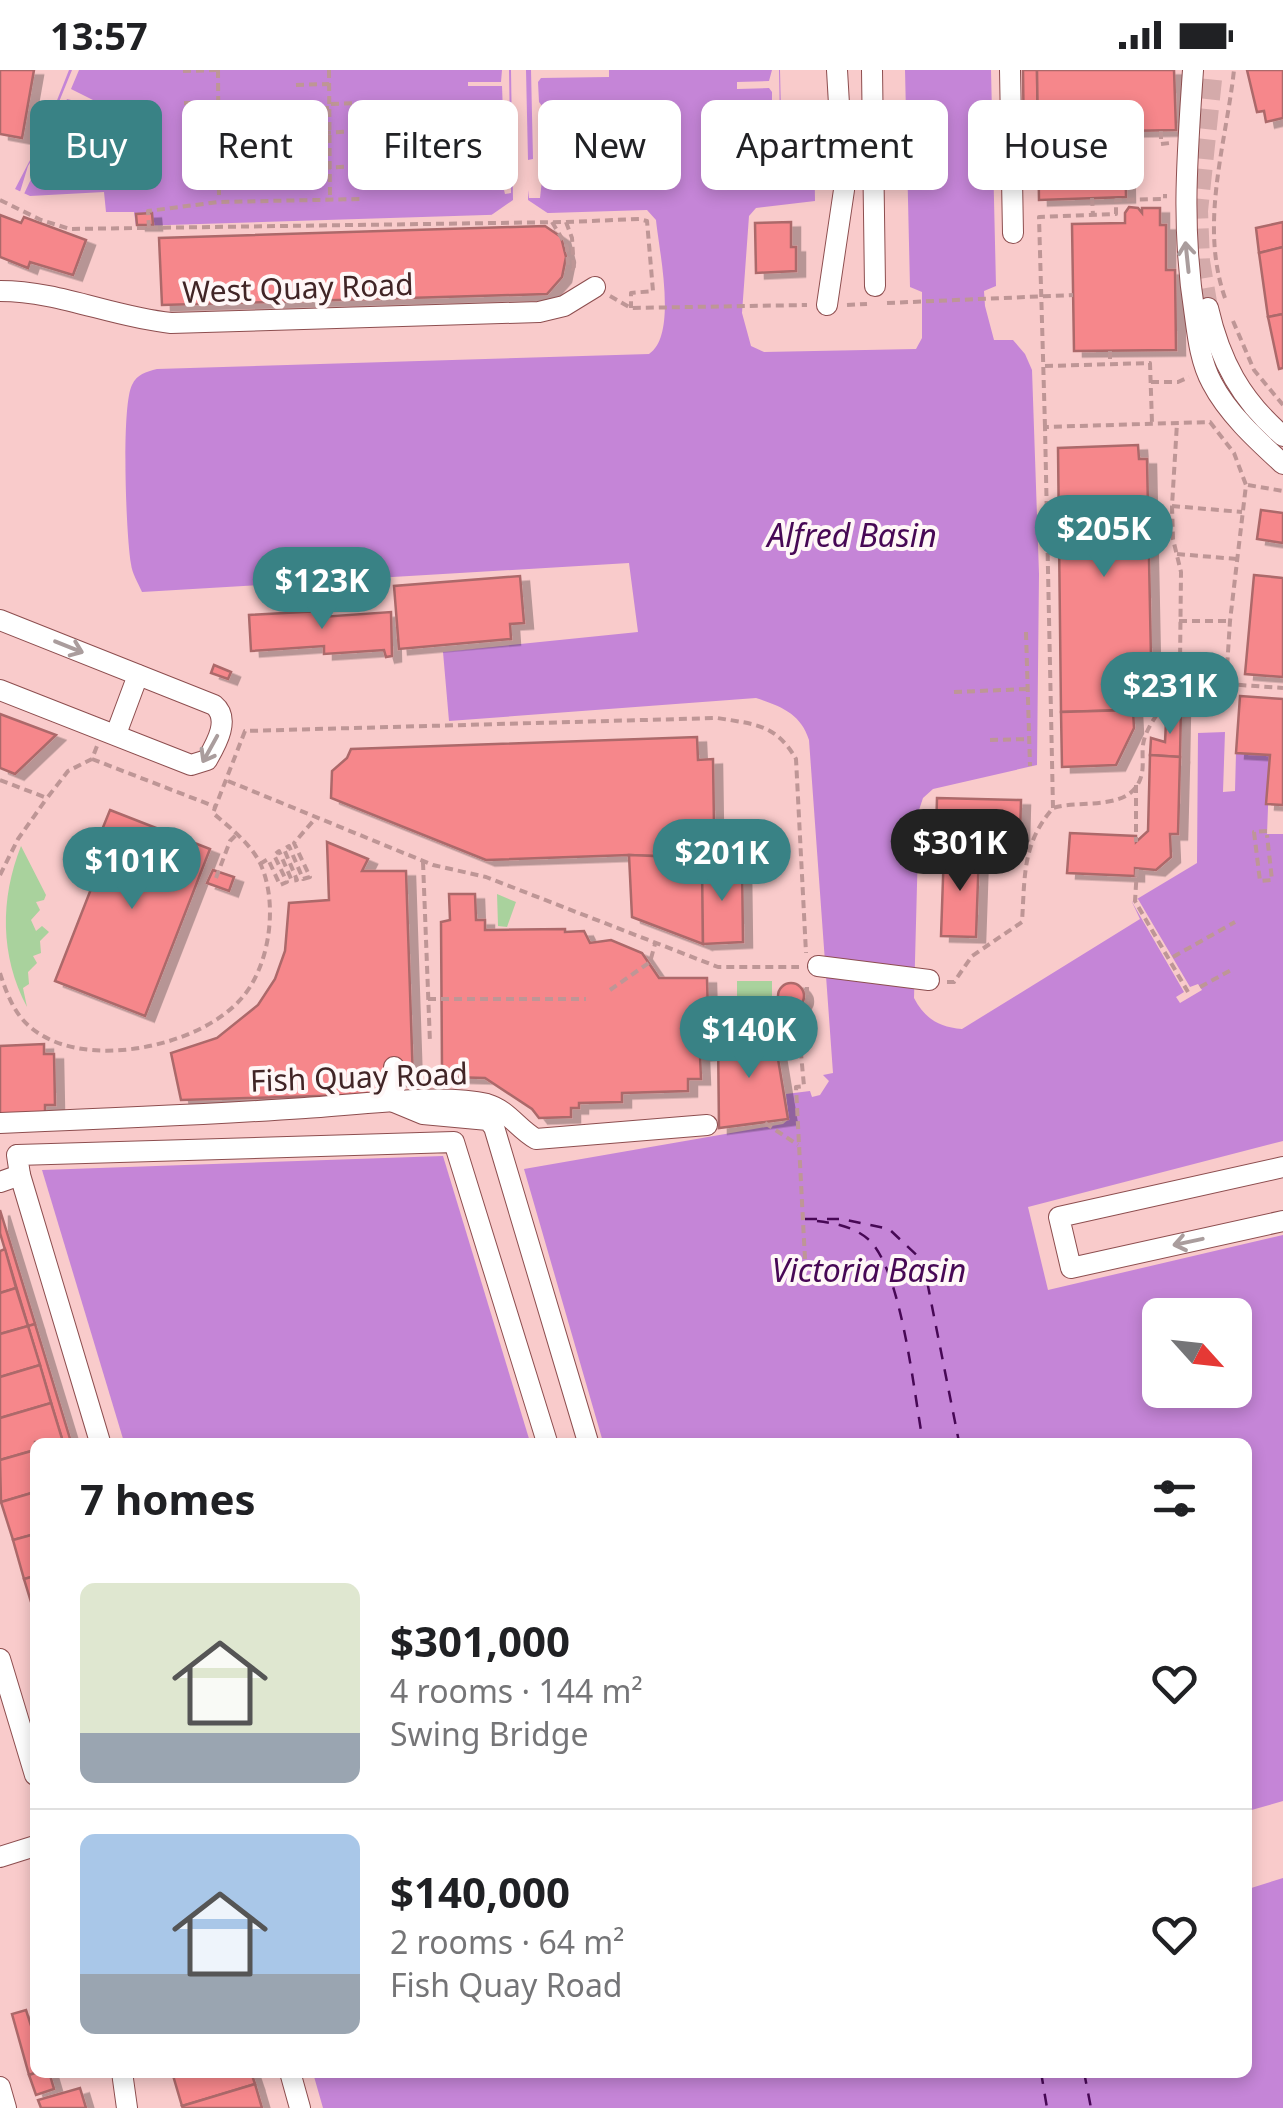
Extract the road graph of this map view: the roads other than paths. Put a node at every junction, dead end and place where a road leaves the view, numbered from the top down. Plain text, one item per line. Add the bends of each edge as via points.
1 (837, 70) edge
2 (872, 70) edge
3 (1010, 70) edge
4 (1193, 70) edge
5 (1014, 232) dead end
6 (875, 286) dead end
7 (595, 287) road end
8 (0, 290) edge
9 (826, 305) dead end
10 (1217, 306) tunnel mouth
11 (1283, 436) edge
12 (1283, 464) edge
13 (0, 620) edge
14 (138, 675) junction
15 (0, 690) edge
16 (109, 732) junction
17 (813, 966) road end
18 (929, 980) road end
19 (394, 1067) dead end
20 (394, 1102) junction
21 (0, 1123) edge
22 (707, 1125) dead end
23 (1283, 1166) edge
24 (10, 1178) edge
25 (1283, 1221) edge
26 (99, 1438) edge
27 (546, 1438) edge
28 (587, 1438) edge
29 (0, 1659) edge
30 (30, 1758) edge
31 (30, 1847) edge
32 (0, 1856) edge
33 (123, 2078) edge
34 (292, 2078) edge
35 (0, 2088) edge
36 (6, 2108) edge
37 (128, 2108) edge
38 (300, 2108) edge

1 - 9 street via 844,190
2 - 6 street
3 - 5 street
12 -> 4 street via 1214,386 1202,356 1184,211
7 - 8 street, West Quay Road via 539,312 171,322
10 - 11 street via 1227,370
13 -> 14 street
14 - 16 street
14 -> 16 street via 218,707 222,724 207,760 196,765
15 - 16 street
17 - 18 street
19 - 20 street
20 - 21 street, Fish Quay Road
20 - 22 street, Fish Quay Road via 492,1106 536,1139
20 - 28 street via 423,1114 488,1120 494,1127
25 -> 23 street via 1071,1268 1059,1217
24 - 26 street
24 - 27 street via 17,1155 454,1142
29 - 30 street
31 - 32 street
33 - 37 street
34 - 38 street
35 - 36 street

